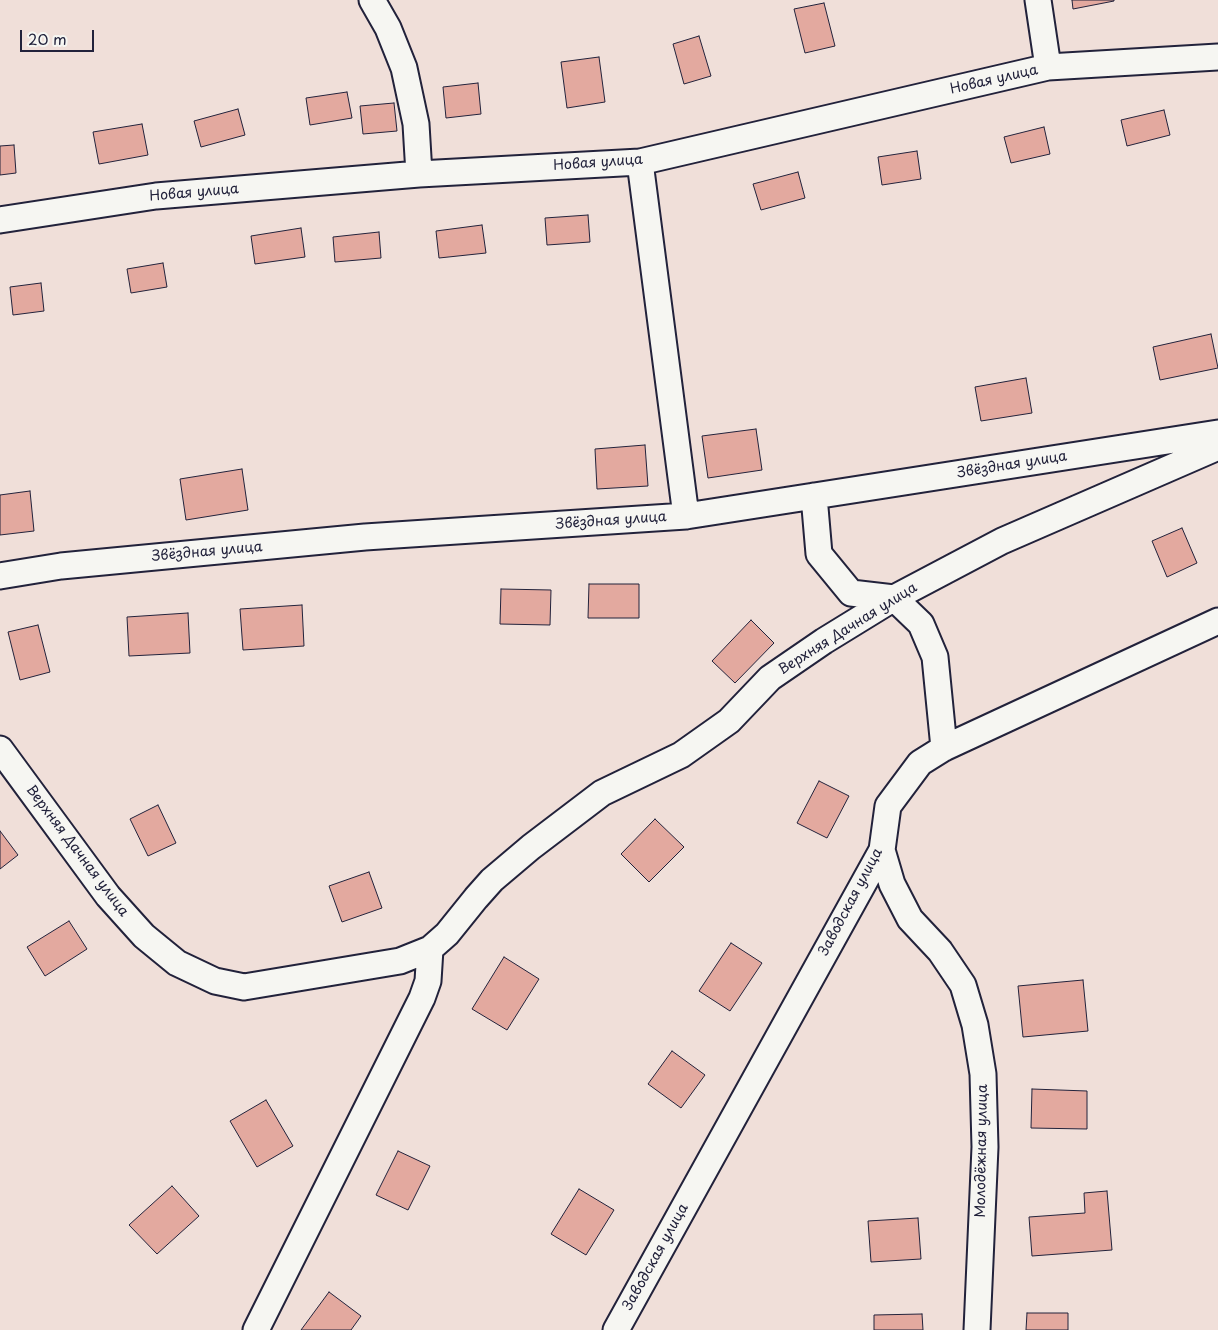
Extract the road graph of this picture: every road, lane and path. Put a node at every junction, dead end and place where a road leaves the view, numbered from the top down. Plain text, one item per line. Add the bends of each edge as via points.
1 (372, 0) edge
2 (1038, 0) edge
3 (1218, 57) edge
4 (1048, 67) junction
5 (640, 162) junction
6 (419, 174) junction
7 (0, 220) edge
8 (1218, 433) edge
9 (1218, 447) edge
10 (814, 496) junction
11 (686, 516) junction
12 (0, 576) edge
13 (894, 598) junction
14 (1218, 621) edge
15 (944, 748) junction
16 (0, 749) edge
17 (882, 850) junction
18 (430, 949) junction
19 (256, 1330) edge
20 (616, 1330) edge
21 (976, 1330) edge

1 - 6 street via 388,28 404,68 416,124
2 - 4 street
3 - 4 street, Новая улица
4 - 5 street, Новая улица
5 - 6 street, Новая улица
5 - 11 street
6 - 7 street, Новая улица via 156,196
8 - 10 street, Звёздная улица
9 - 13 street, Верхняя Дачная улица via 1002,541
10 - 11 street, Звёздная улица
10 - 13 street via 819,554 851,593
11 - 12 street, Звёздная улица via 365,537 61,566
13 - 15 street via 921,624 934,657
13 - 18 street, Верхняя Дачная улица via 770,678 729,721 681,755 602,793 531,846 492,880 447,934
14 - 15 street, Заводская улица
15 - 17 street, Заводская улица via 920,763 888,806
16 - 18 street, Верхняя Дачная улица via 108,896 144,936 178,963 215,981 244,987 400,961
17 - 20 street, Заводская улица
17 - 21 street, Молодёжная улица via 892,884 910,919 940,951 963,985 974,1025 983,1074 985,1147
18 - 19 street via 428,981 422,998

